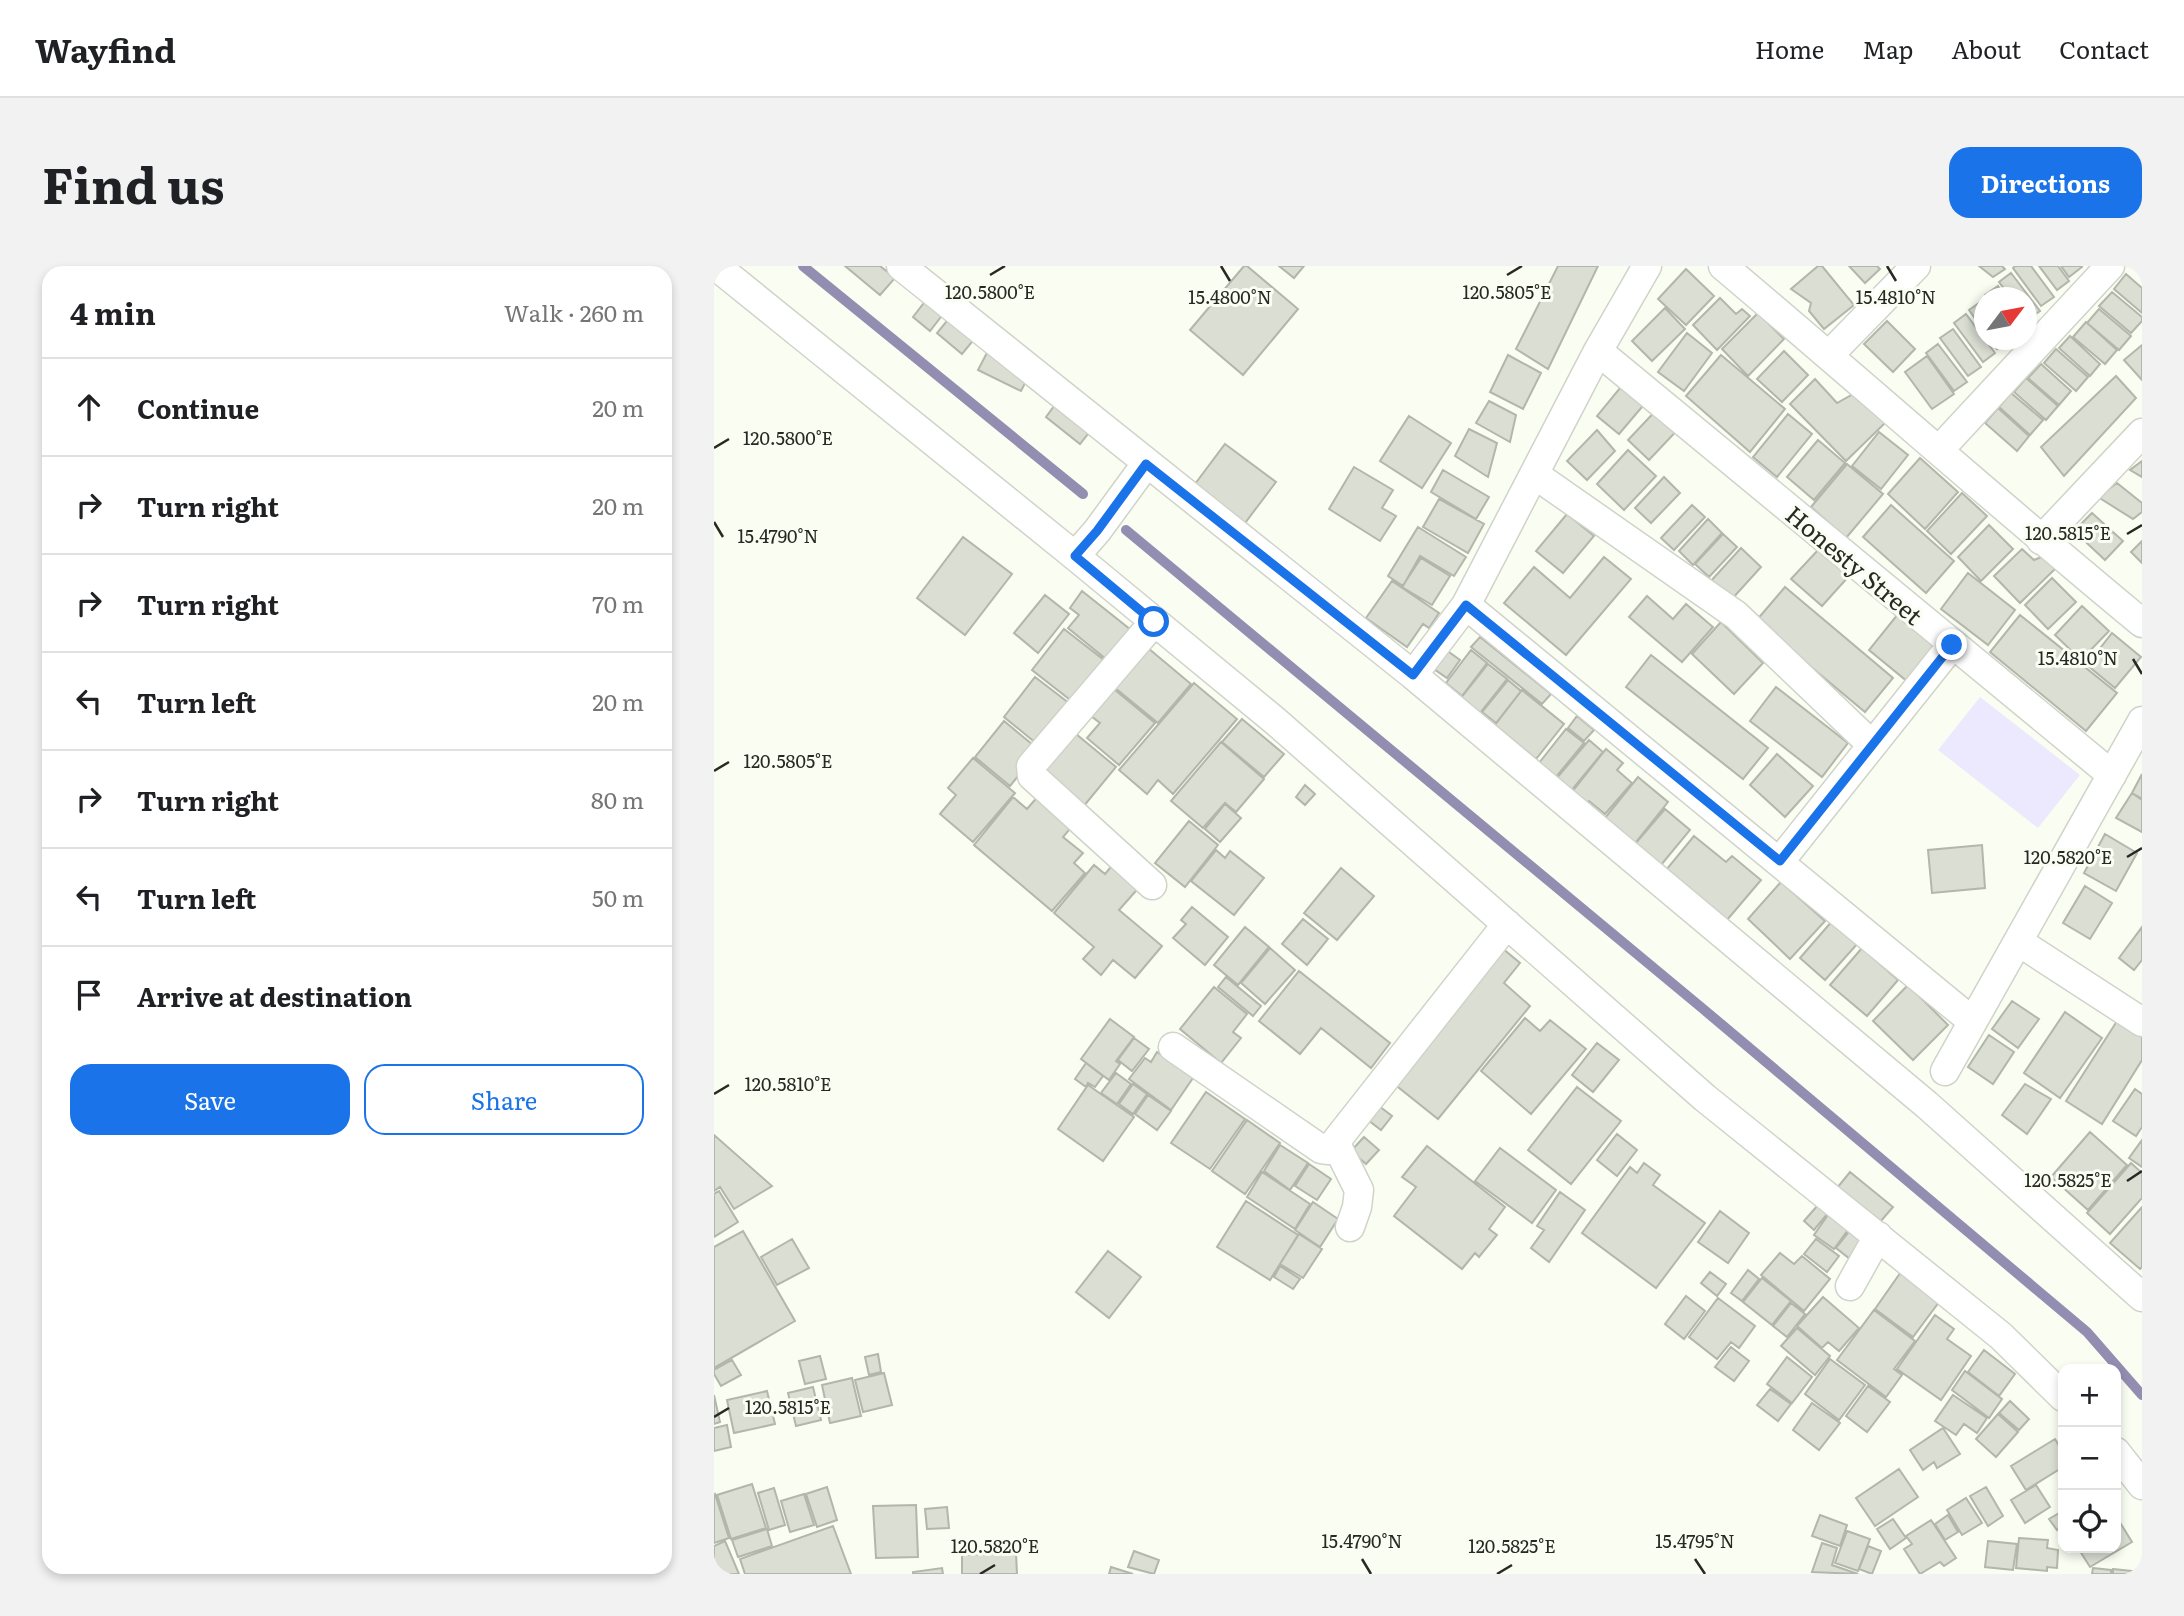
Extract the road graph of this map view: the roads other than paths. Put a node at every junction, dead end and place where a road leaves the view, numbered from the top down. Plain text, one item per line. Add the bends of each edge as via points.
1 (716, 266) edge
2 (901, 266) edge
3 (1647, 266) edge
4 (1723, 266) edge
5 (1916, 266) edge
6 (2110, 266) edge
7 (1598, 351) junction
8 (1829, 355) junction
9 (2142, 433) edge
10 (1939, 450) junction
11 (1146, 464) junction
12 (1534, 474) junction
13 (2041, 540) junction
14 (1075, 556) junction
15 (1466, 605) junction
16 (1154, 622) junction
17 (2142, 623) edge
18 (1952, 645) junction
19 (1413, 675) junction
20 (2142, 721) edge
21 (1871, 744) junction
22 (2112, 775) junction
23 (1780, 861) junction
24 (1152, 885) dead end
25 (1507, 924) junction
26 (2019, 942) junction
27 (1972, 1021) junction
28 (2142, 1022) edge
29 (1173, 1047) dead end
30 (1945, 1071) dead end
31 (1336, 1144) junction
32 (1350, 1227) dead end
33 (1878, 1236) junction
34 (1850, 1286) dead end
35 (2142, 1297) edge
36 (2058, 1392) edge
37 (2121, 1458) edge
38 (2142, 1485) edge

1 - 14 street
2 - 11 street
3 - 7 street
4 - 8 street
5 - 8 street
6 - 10 street
7 - 12 street
7 - 18 street, Honesty Street
8 - 10 street
9 - 13 street
10 - 13 street
11 - 14 street
11 - 19 street
12 - 15 street
12 - 21 street via 1737,615
13 - 17 street
14 - 16 street
15 - 19 street
15 - 23 street
16 - 24 street via 1031,766 1032,776
16 - 25 street via 1274,720
18 - 21 street
18 - 22 street, Honesty Street
19 - 35 street via 1927,1105
20 - 22 street
21 - 23 street
22 - 26 street
23 - 27 street
25 - 31 street
25 - 33 street via 1705,1098
26 - 27 street
26 - 28 street
27 - 30 street
29 - 31 street via 1321,1149
31 - 32 street via 1359,1190
33 - 34 street
33 - 36 street via 2001,1336
37 - 38 street

